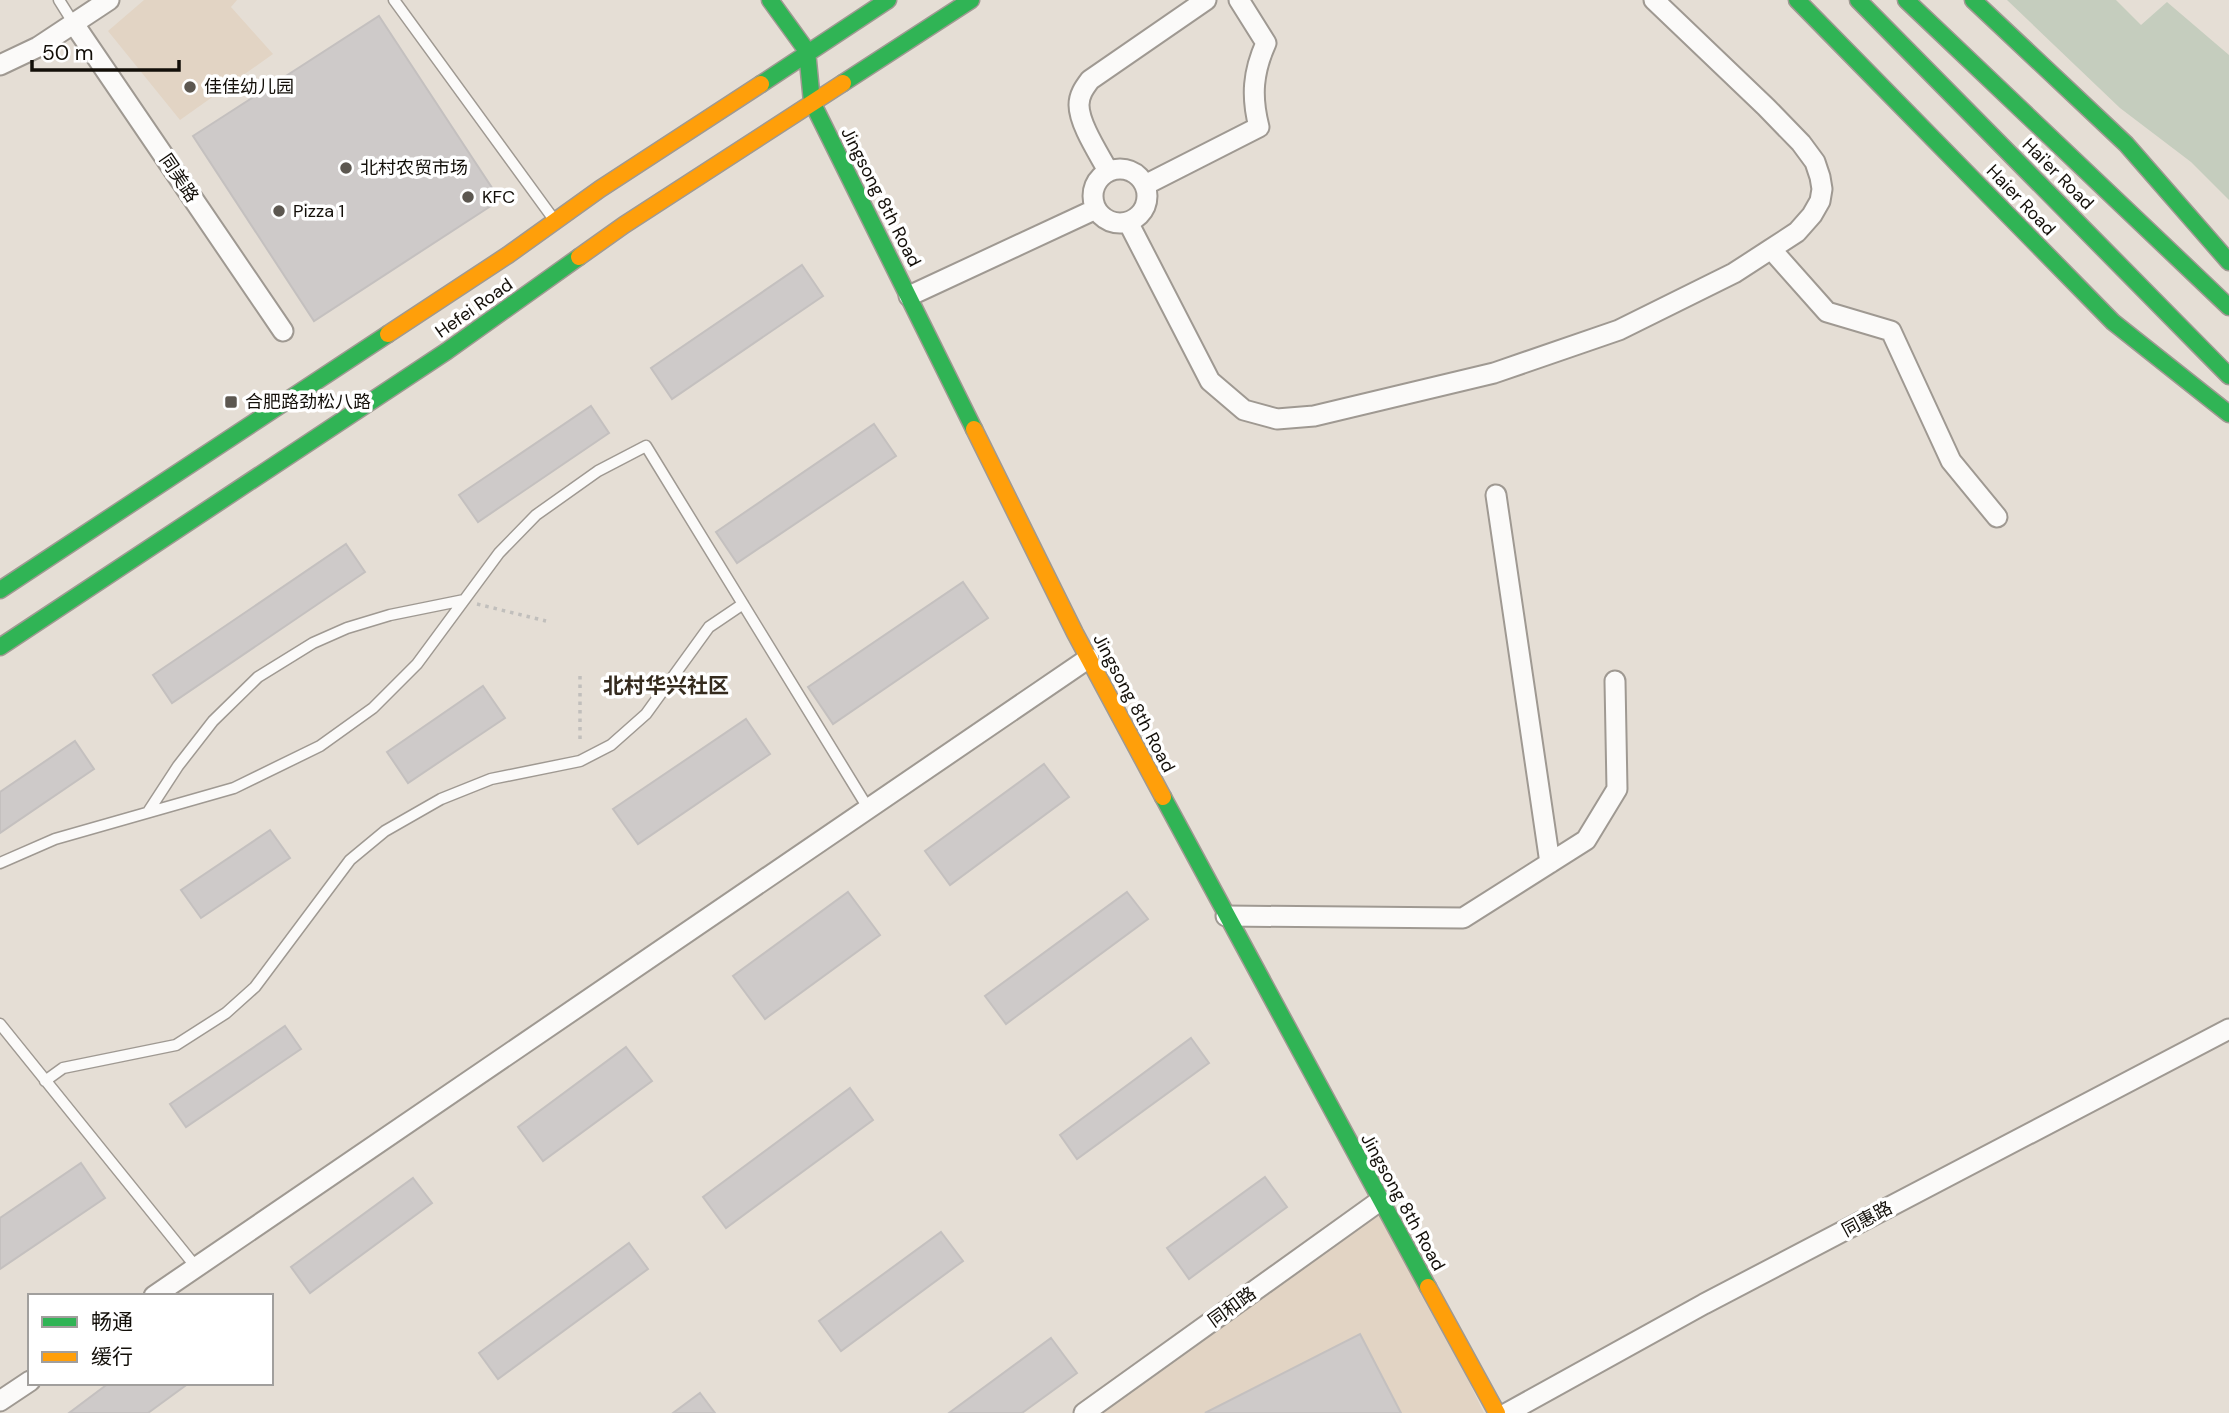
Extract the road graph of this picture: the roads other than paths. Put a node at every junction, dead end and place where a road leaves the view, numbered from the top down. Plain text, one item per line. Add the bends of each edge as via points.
1 (59, 0) edge
2 (109, 0) edge
3 (394, 0) edge
4 (770, 0) edge
5 (888, 0) edge
6 (971, 0) edge
7 (1206, 0) edge
8 (1239, 0) edge
9 (1654, 0) edge
10 (1797, 0) edge
11 (1858, 0) edge
12 (1906, 0) edge
13 (1973, 0) edge
14 (74, 24) junction
15 (807, 51) junction
16 (0, 65) edge
17 (812, 102) junction
18 (1108, 171) junction
19 (1145, 185) junction
20 (1096, 209) junction
21 (555, 221) junction
22 (1128, 222) junction
23 (1772, 249) junction
24 (2229, 262) edge
25 (909, 296) junction
26 (2229, 307) edge
27 (283, 331) dead end
28 (2229, 376) edge
29 (2229, 414) edge
30 (1496, 495) dead end
31 (1997, 517) dead end
32 (0, 590) edge
33 (464, 600) junction
34 (743, 604) junction
35 (0, 647) edge
36 (1088, 658) junction
37 (1615, 681) dead end
38 (869, 808) junction
39 (148, 812) junction
40 (0, 863) edge
41 (1550, 863) junction
42 (1226, 916) junction
43 (0, 1024) edge
44 (2229, 1029) edge
45 (46, 1081) junction
46 (1381, 1200) junction
47 (196, 1267) junction
48 (157, 1294) edge
49 (28, 1382) edge
50 (0, 1401) edge
51 (1084, 1413) edge
52 (1496, 1413) edge
53 (1507, 1413) edge

1 - 14 lane
2 - 14 street
3 - 21 lane
4 - 15 main road
5 - 15 main road, Hefei Road
6 - 17 main road, Hefei Road
7 - 18 street via 1090,80 1082,91 1083,123
8 - 19 street via 1266,43 1254,79 1259,127
9 - 23 street via 1766,107 1815,162 1822,189 1820,201 1797,232
10 - 29 main road, Haier Road via 2113,322
11 - 28 main road, Hai'er Road
12 - 26 main road, Hai'er Road
13 - 24 main road via 2126,145
14 - 16 street
14 - 27 street, 同美路
15 - 17 main road, Jingsong 8th Road
15 - 21 main road, Hefei Road
17 - 25 main road, Jingsong 8th Road
17 - 35 main road, Hefei Road
18 - 19 street via 1133,172
18 - 20 street via 1093,192
19 - 22 street via 1146,203
20 - 22 street via 1109,221
20 - 25 street
21 - 32 main road, Hefei Road
22 - 23 street via 1210,381 1244,410 1277,419 1314,416 1493,373 1619,330
23 - 31 street via 1827,313 1891,331 1951,461
25 - 36 main road, Jingsong 8th Road
30 - 41 street
33 - 34 lane via 536,514 598,471 646,446
33 - 39 lane via 417,664 373,708 320,746 234,788
33 - 39 lane via 347,628 258,677 213,721
34 - 38 lane
34 - 45 lane via 709,627 646,714 611,745 580,761 491,779 441,799 385,831 350,860 255,986 226,1013 176,1045 63,1068
36 - 38 street
36 - 42 main road, Jingsong 8th Road
37 - 41 street via 1617,789 1586,840
38 - 47 street
39 - 40 lane via 55,839
41 - 42 street via 1464,918
42 - 46 main road, Jingsong 8th Road
43 - 45 lane
44 - 53 street, 同惠路 via 1704,1304
45 - 47 lane
46 - 51 street, 同和路
46 - 52 main road, Jingsong 8th Road
47 - 48 street
49 - 50 street

